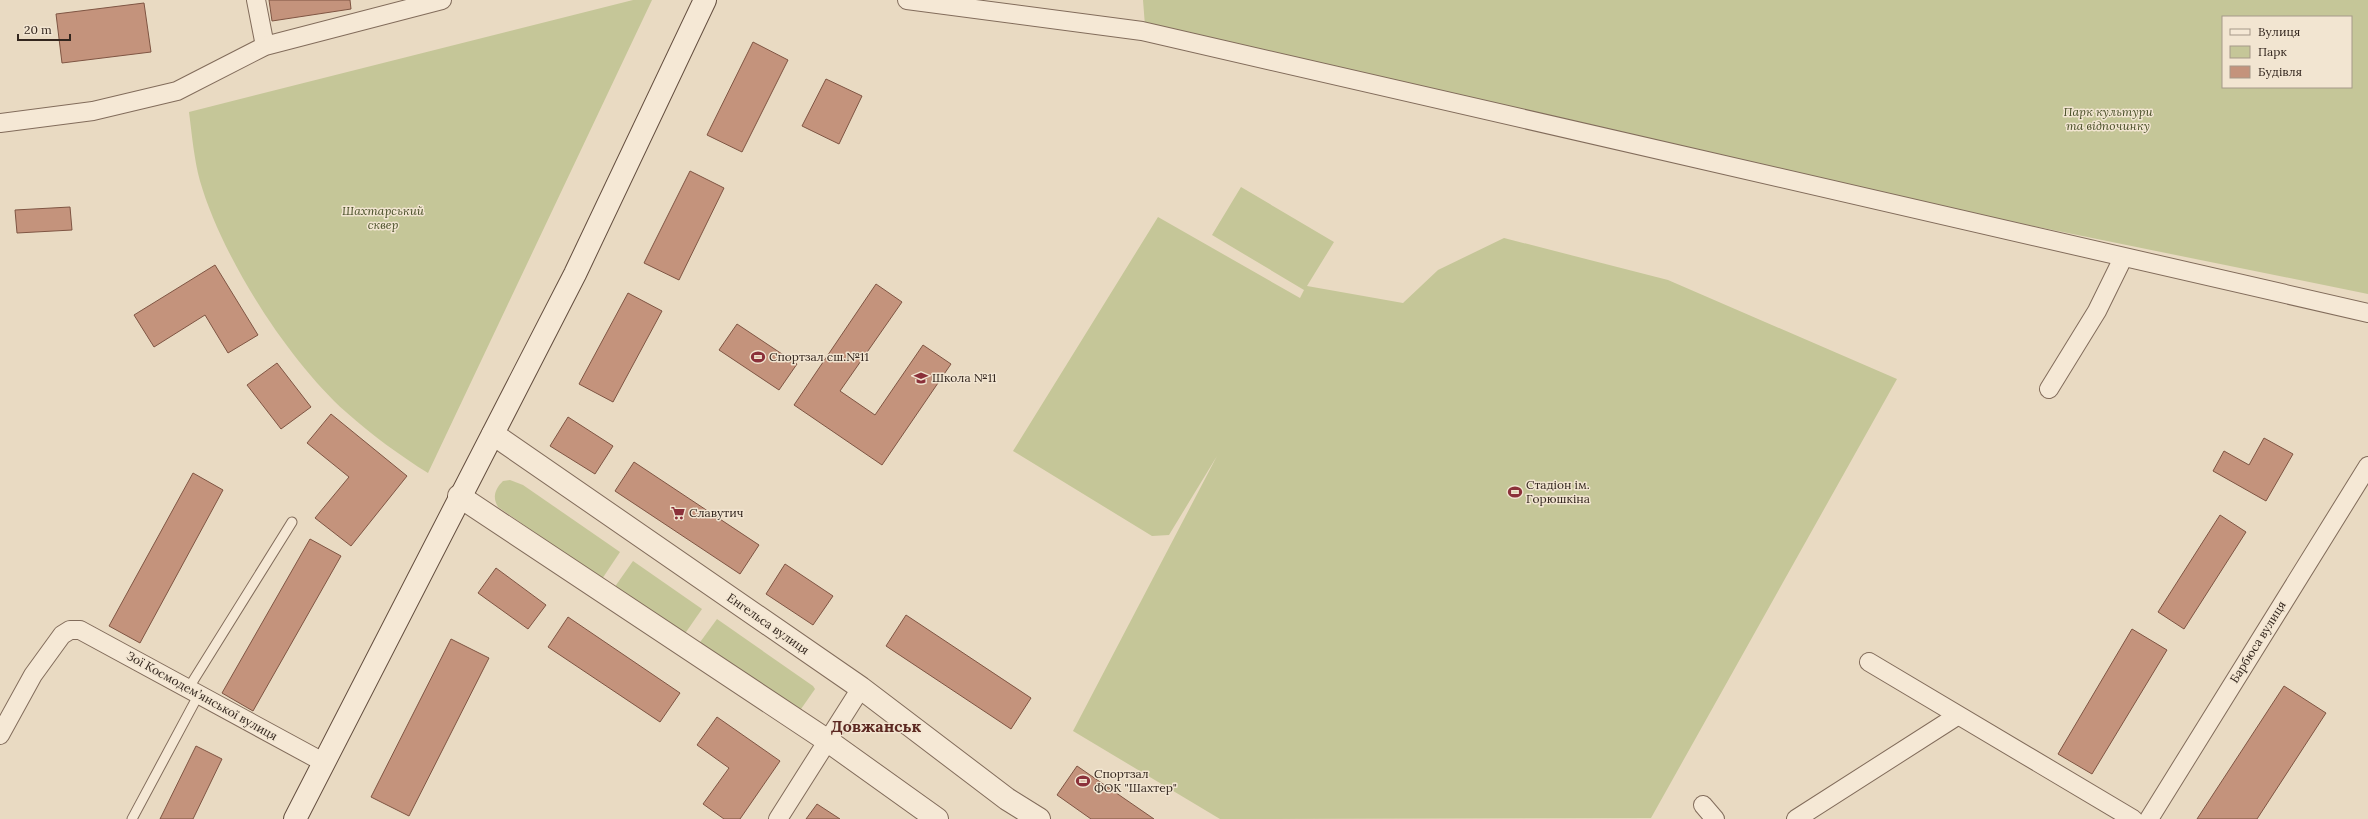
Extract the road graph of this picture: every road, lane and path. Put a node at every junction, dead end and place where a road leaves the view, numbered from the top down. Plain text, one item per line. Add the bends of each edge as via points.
1 (256, 0) edge
2 (442, 0) edge
3 (705, 0) edge
4 (907, 0) edge
5 (265, 46) junction
6 (0, 123) edge
7 (2122, 258) junction
8 (2368, 313) edge
9 (2049, 389) dead end
10 (493, 434) junction
11 (2368, 466) edge
12 (459, 496) junction
13 (292, 522) dead end
14 (1869, 662) dead end
15 (861, 688) junction
16 (194, 692) junction
17 (1956, 716) junction
18 (0, 735) edge
19 (828, 741) junction
20 (323, 762) junction
21 (1703, 806) dead end
22 (132, 819) edge
23 (295, 819) edge
24 (778, 819) edge
25 (937, 819) edge
26 (1039, 819) edge
27 (1715, 819) edge
28 (1796, 819) edge
29 (2133, 819) edge
30 (2149, 819) edge

1 - 5 street
2 - 5 street
3 - 10 street via 575,274
4 - 7 street via 1142,31
5 - 6 street via 177,91 93,111
7 - 8 street
7 - 9 street via 2097,311
10 - 12 street
10 - 15 street, Енгельса вулиця
11 - 30 street, Барбюса вулиця
12 - 19 street
12 - 20 street
13 - 16 lane
14 - 17 street
15 - 19 street
15 - 26 street, Енгельса вулиця via 1007,799
16 - 18 street, Зої Космодем’янської вулиця via 80,630 70,630 62,635 33,675
16 - 20 street, Зої Космодем’янської вулиця
16 - 22 lane
17 - 28 street
17 - 29 street
19 - 24 street
19 - 25 street
20 - 23 street
21 - 27 street

